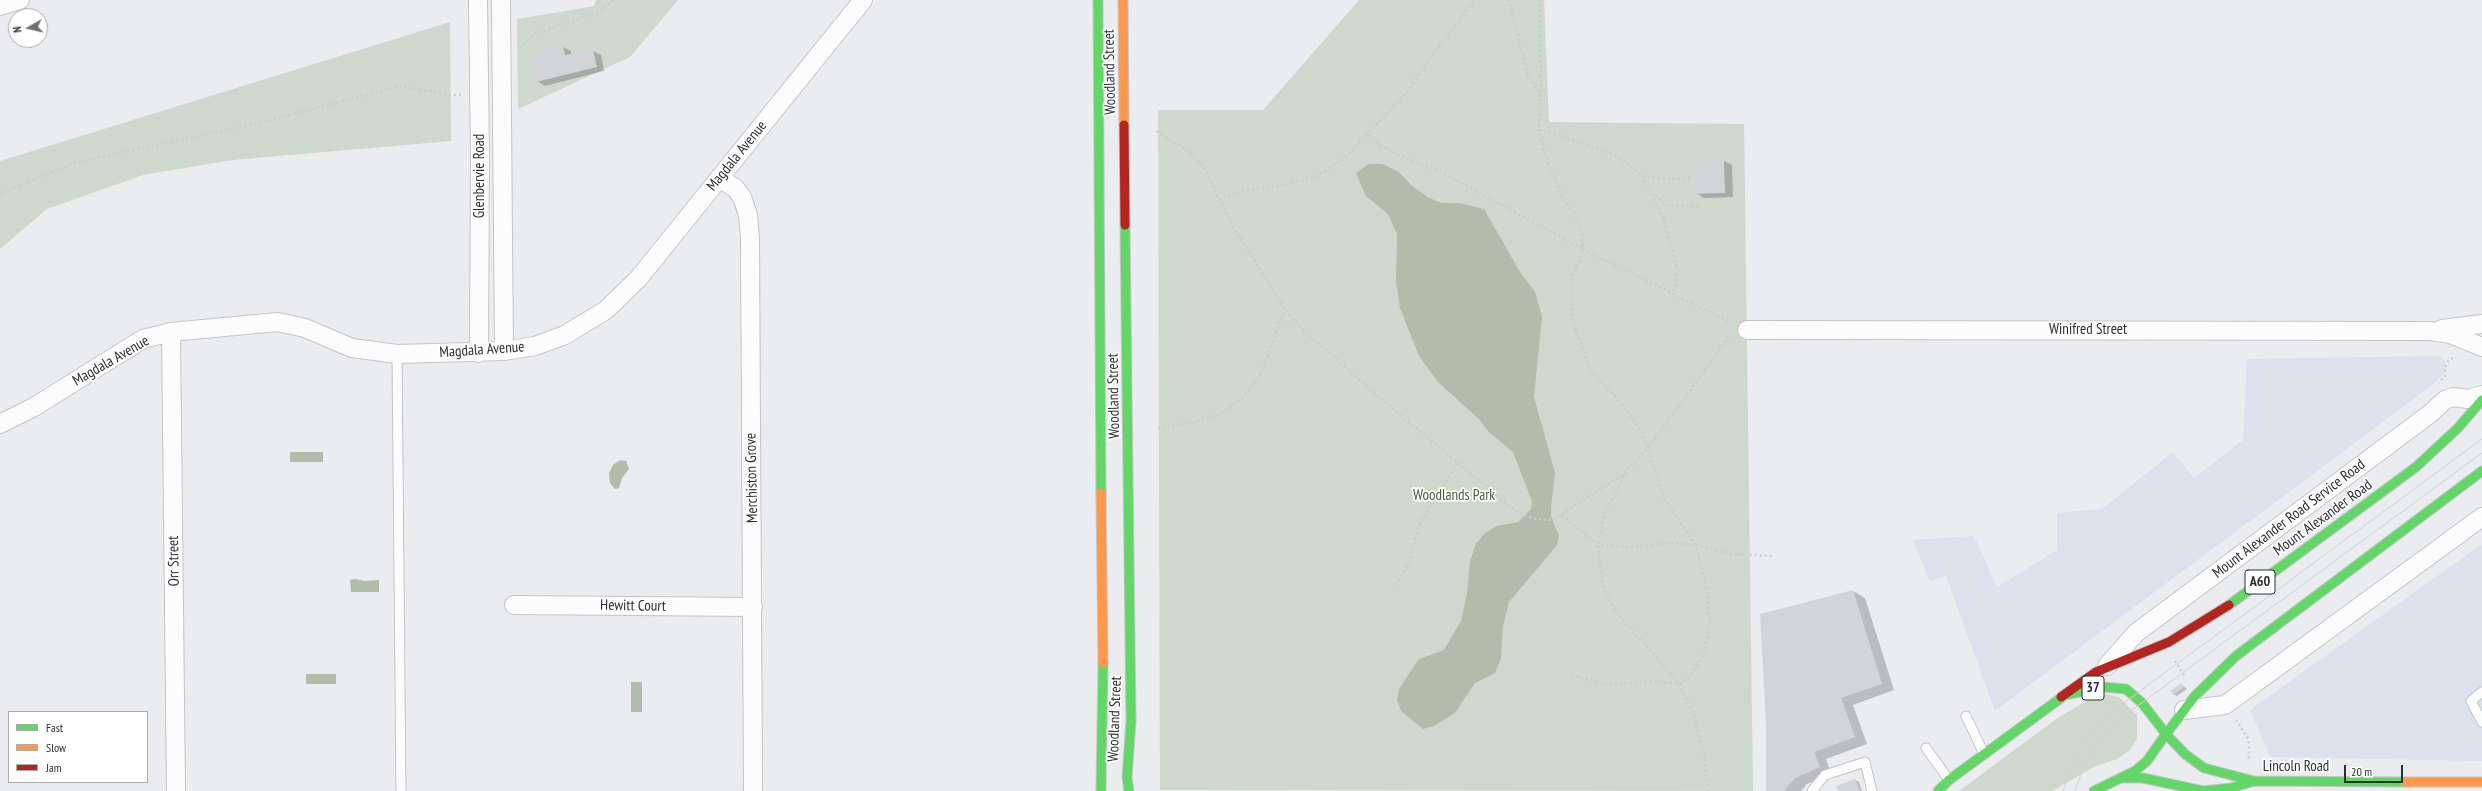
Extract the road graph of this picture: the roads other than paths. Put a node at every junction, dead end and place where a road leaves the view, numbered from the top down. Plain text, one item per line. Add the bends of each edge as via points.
1 (20, 0) edge
2 (478, 0) edge
3 (501, 0) edge
4 (863, 0) edge
5 (1098, 0) edge
6 (1123, 0) edge
7 (0, 6) edge
8 (502, 154) junction
9 (480, 155) junction
10 (719, 178) junction
11 (2482, 324) edge
12 (1747, 330) road end
13 (2430, 331) junction
14 (171, 332) junction
15 (2476, 344) edge
16 (504, 351) junction
17 (479, 353) junction
18 (397, 354) junction
19 (2482, 395) edge
20 (2482, 400) edge
21 (0, 424) edge
22 (2482, 471) edge
23 (2482, 517) edge
24 (514, 604) dead end
25 (753, 607) junction
26 (2107, 666) junction
27 (2482, 692) edge
28 (2061, 698) junction
29 (2184, 710) junction
30 (1966, 716) dead end
31 (2482, 722) edge
32 (2166, 734) junction
33 (1926, 748) dead end
34 (1984, 754) junction
35 (2123, 778) junction
36 (1949, 780) junction
37 (2482, 782) edge
38 (2253, 786) edge
39 (2099, 790) edge
40 (176, 791) edge
41 (401, 791) edge
42 (753, 791) edge
43 (1101, 791) edge
44 (1129, 791) edge
45 (1812, 791) edge
46 (1872, 791) edge
47 (1934, 791) edge
48 (1938, 791) edge

1 - 7 street
2 - 9 street, Glenbervie Road
3 - 8 street, Glenbervie Road
4 - 10 street, Magdala Avenue
5 - 43 main road, Woodland Street via 1106,555
6 - 44 main road, Woodland Street via 1126,555 1131,721 1127,778
8 - 9 street
8 - 16 street, Glenbervie Road
9 - 17 street, Glenbervie Road
10 - 16 street, Magdala Avenue via 638,279 606,310 566,335 535,346
10 - 25 street, Merchiston Grove via 735,188 748,215
11 - 13 street, Winifred Street
12 - 13 street, Winifred Street
13 - 15 street, Winifred Street via 2450,334
14 - 18 street, Magdala Avenue via 278,322 305,328 352,348
14 - 21 street, Magdala Avenue via 143,339 34,407
14 - 40 street, Orr Street
16 - 17 street, Magdala Avenue
17 - 18 street, Magdala Avenue
18 - 41 lane
19 - 26 street, Mount Alexander Road Service Road via 2468,399 2453,397 2445,400 2136,633
20 - 26 main road, Mount Alexander Road / A60 via 2428,458 2219,612 2169,642
22 - 29 main road via 2255,641 2229,662
23 - 29 street via 2226,705
24 - 25 street, Hewitt Court
25 - 42 street, Merchiston Grove
26 - 28 main road, Mount Alexander Road / A60
27 - 31 lane via 2470,701
28 - 32 main road, 37 via 2071,693 2104,687 2126,689 2142,703
28 - 34 main road, 37
29 - 32 main road
30 - 34 lane
32 - 35 main road, 37 via 2147,761
32 - 38 main road, Lincoln Road / 37 via 2199,765 2212,771 2238,775
33 - 36 lane
34 - 36 main road, 37
35 - 38 main road, Lincoln Road / 37 via 2143,778 2186,789 2207,791
35 - 39 main road, 37
36 - 47 main road, 37
36 - 48 main road, 37
37 - 38 main road, Lincoln Road / 37
45 - 46 lane via 1825,775 1865,762

